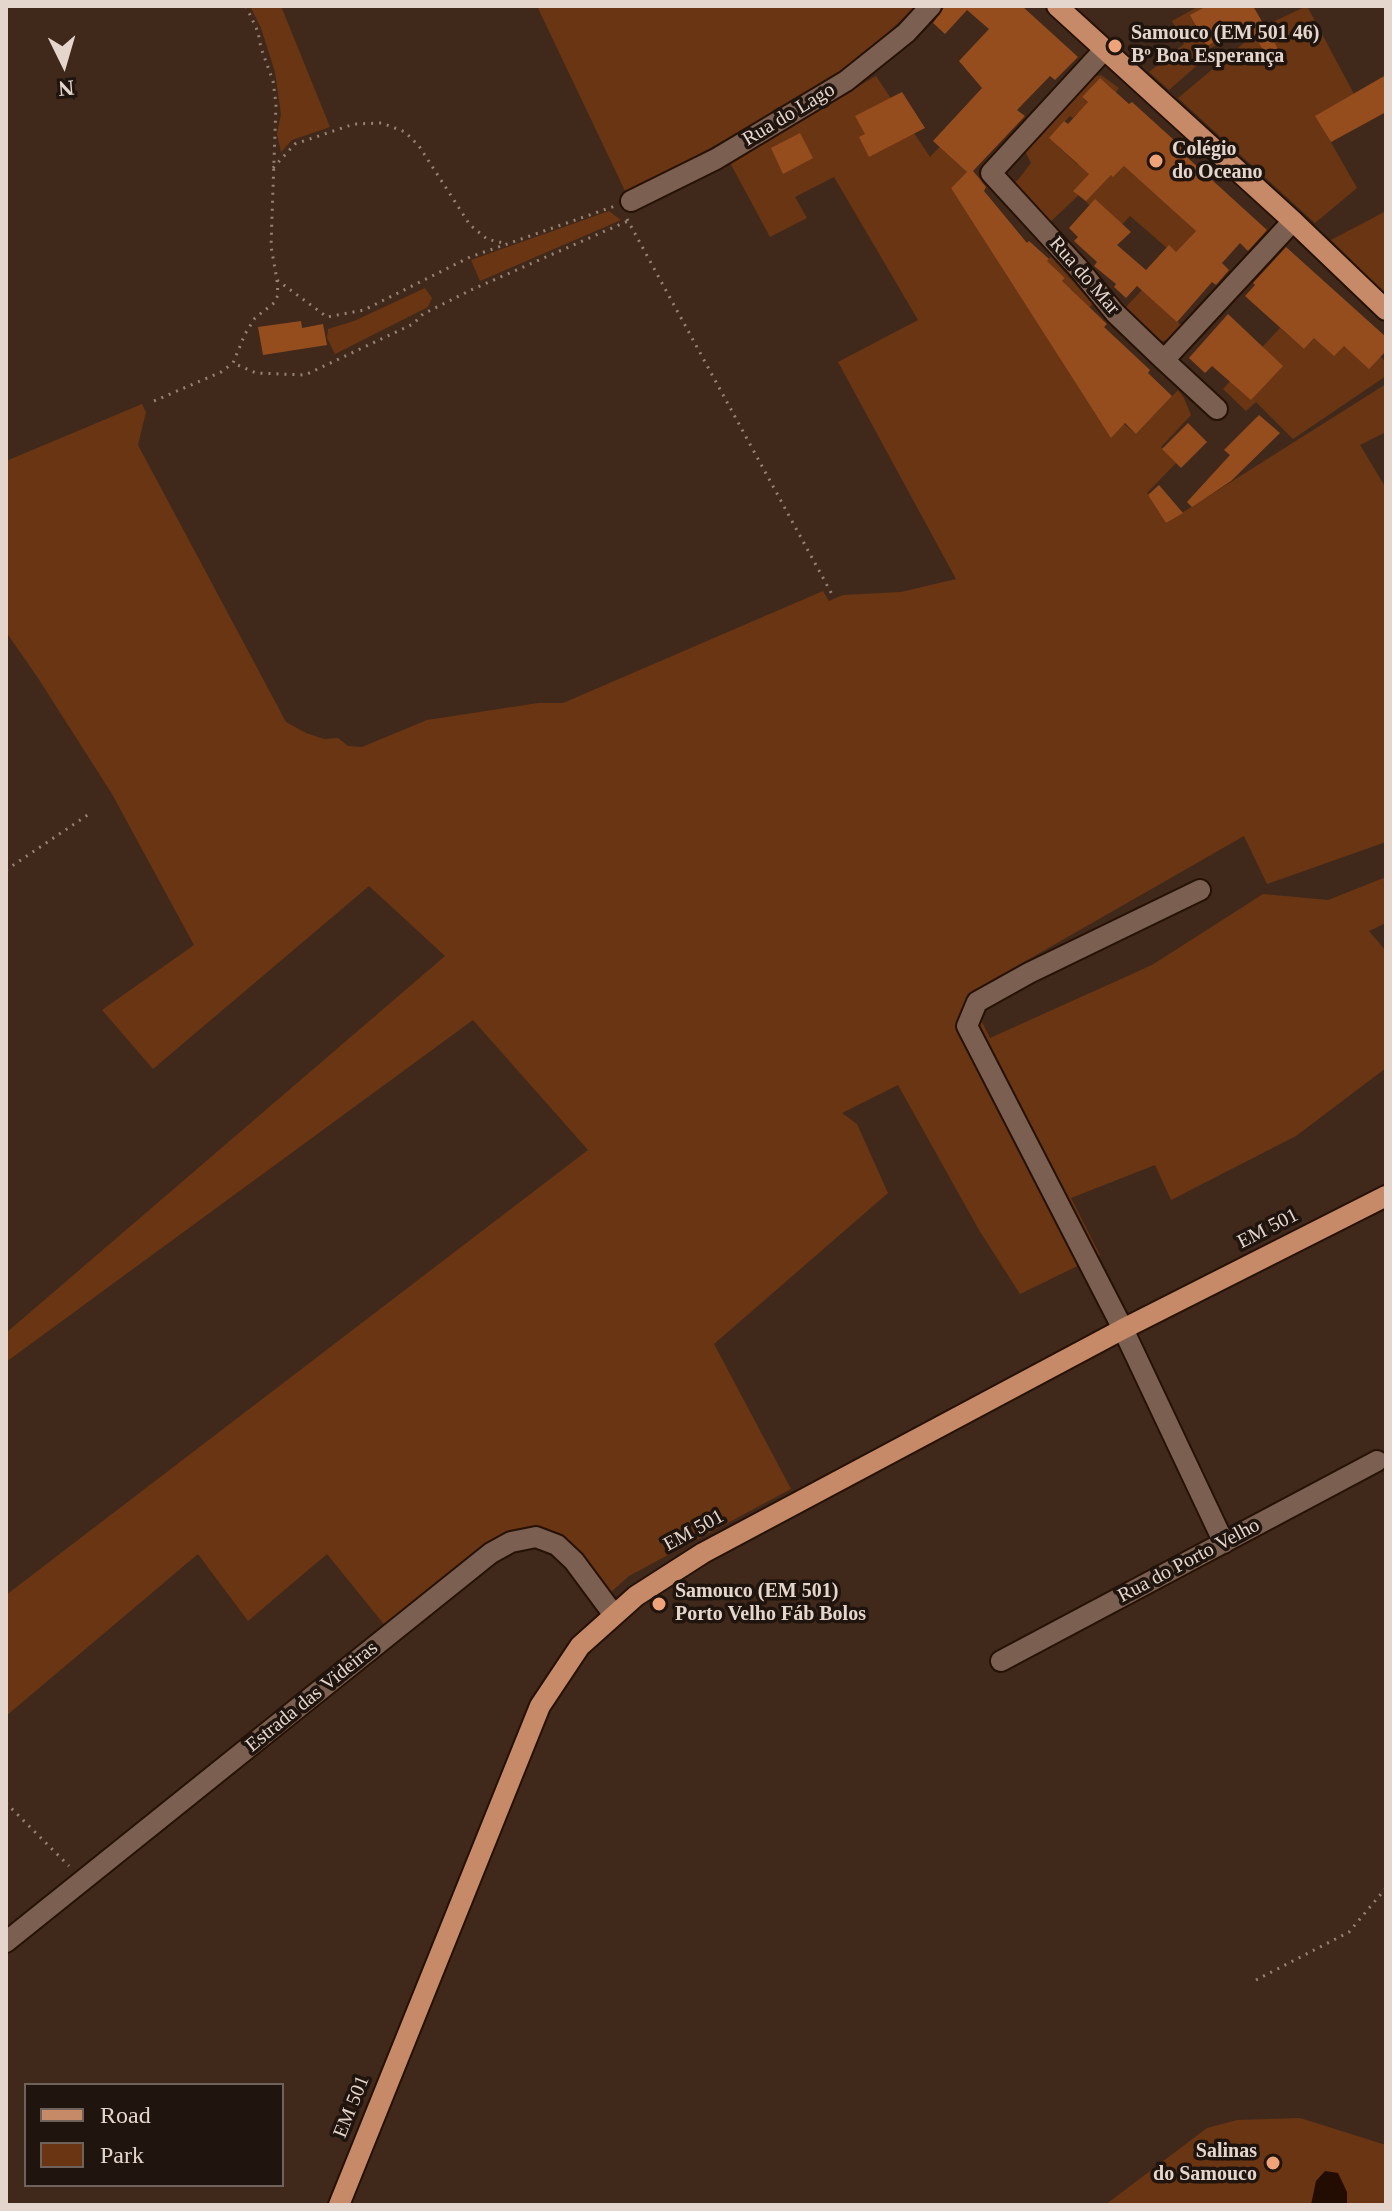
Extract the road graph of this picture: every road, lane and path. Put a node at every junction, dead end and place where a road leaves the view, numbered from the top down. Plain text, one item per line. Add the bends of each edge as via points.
1 (246, 6) edge
2 (931, 6) edge
3 (1057, 6) edge
4 (1104, 50) junction
5 (273, 168) junction
6 (625, 209) junction
7 (1293, 221) junction
8 (503, 244) junction
9 (277, 280) junction
10 (1386, 310) edge
11 (1164, 360) junction
12 (233, 363) junction
13 (154, 401) dead end
14 (1217, 409) dead end
15 (834, 598) dead end
16 (92, 812) dead end
17 (6, 870) edge
18 (1200, 890) dead end
19 (1386, 1196) edge
20 (1123, 1329) junction
21 (1377, 1461) dead end
22 (1224, 1543) junction
23 (614, 1615) junction
24 (1001, 1661) dead end
25 (6, 1803) edge
26 (83, 1880) junction
27 (1386, 1888) edge
28 (6, 1942) edge
29 (1256, 1980) dead end
30 (339, 2205) edge

1 - 5 path via 273,81
2 - 6 street, Rua do Lago via 846,81
3 - 4 main road
4 - 7 main road
4 - 11 street, Rua do Mar via 991,173 1115,313
5 - 8 path via 295,144 354,124 382,123 405,132 470,225
5 - 9 path via 271,246
6 - 8 path
6 - 12 path via 423,314 413,324 305,375 256,373
6 - 15 path
7 - 10 main road
7 - 11 street
8 - 9 path via 364,310 327,317
9 - 12 path via 274,303 255,318
11 - 14 street
12 - 13 path
16 - 17 path
18 - 20 street via 977,1002 967,1026
19 - 20 main road, EM 501 / EM 501
20 - 22 street
20 - 23 main road, EM 501 / EM 501 via 703,1553
21 - 22 street, Rua do Porto Velho
22 - 24 street, Rua do Porto Velho
23 - 26 street, Estrada das Videiras via 557,1545 536,1537 511,1542
23 - 30 main road, EM 501 / EM 501 via 580,1646 540,1706
25 - 26 path
26 - 28 street, Estrada das Videiras
27 - 29 path via 1349,1932

